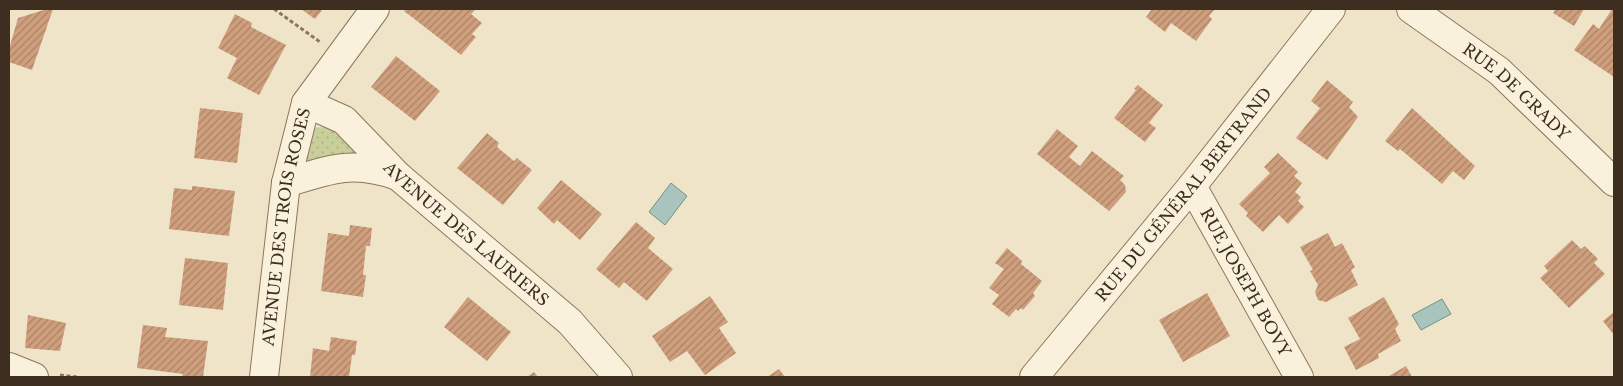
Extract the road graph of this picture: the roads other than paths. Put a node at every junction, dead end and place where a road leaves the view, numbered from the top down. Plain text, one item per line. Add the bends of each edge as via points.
1 (375, 9) edge
2 (1331, 9) edge
3 (1411, 9) edge
4 (306, 103) junction
5 (398, 176) junction
6 (1614, 182) edge
7 (286, 183) junction
8 (1192, 186) junction
9 (9, 367) edge
10 (34, 377) edge
11 (264, 377) edge
12 (618, 377) edge
13 (1034, 377) edge
14 (1299, 377) edge

1 - 4 street, AVENUE DES TROIS ROSES
2 - 8 street, RUE DU GÉNÉRAL BERTRAND
3 - 6 street, RUE DE GRADY via 1499,71
4 - 5 street, AVENUE DES LAURIERS via 344,120
4 - 7 street, AVENUE DES TROIS ROSES
5 - 7 street via 377,168 355,166
5 - 12 street, AVENUE DES LAURIERS via 570,322
7 - 11 street, AVENUE DES TROIS ROSES
8 - 13 street, RUE DU GÉNÉRAL BERTRAND
8 - 14 street, RUE JOSEPH BOVY
9 - 10 street

